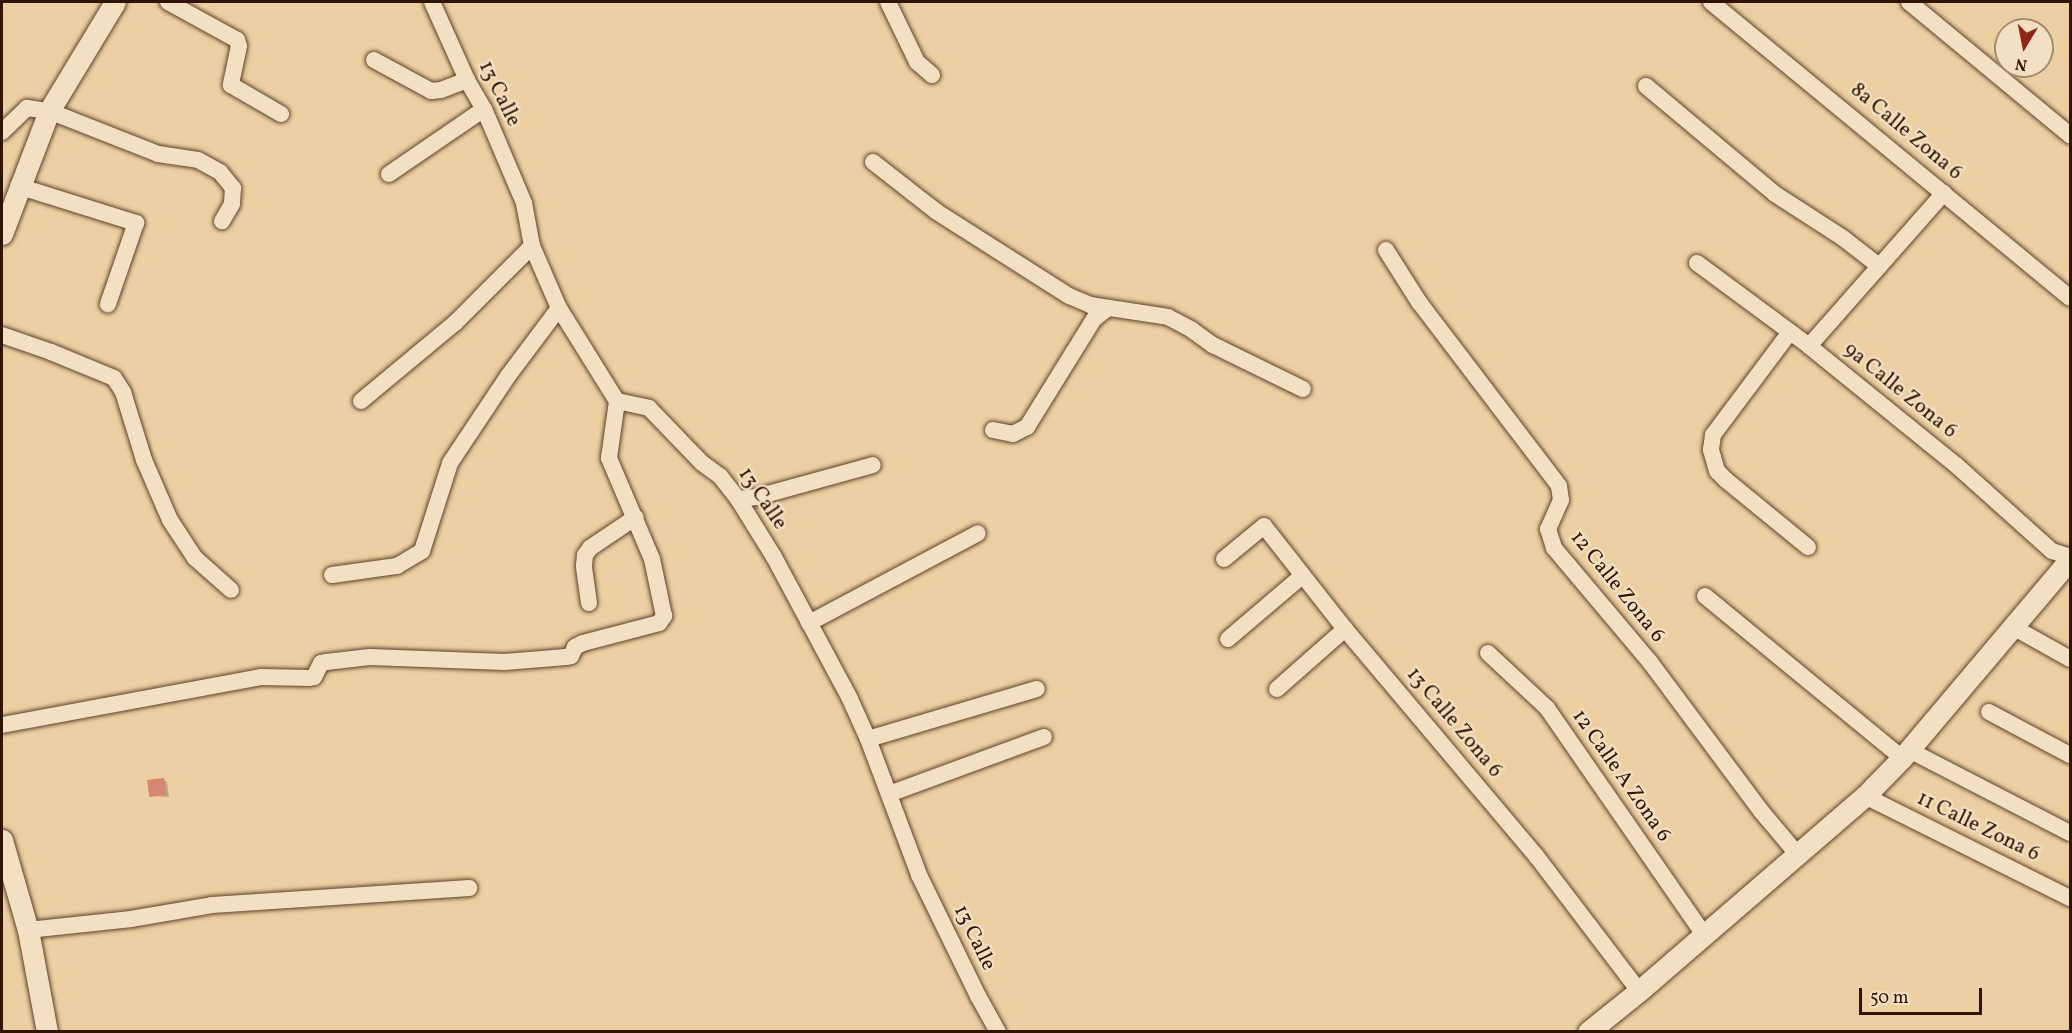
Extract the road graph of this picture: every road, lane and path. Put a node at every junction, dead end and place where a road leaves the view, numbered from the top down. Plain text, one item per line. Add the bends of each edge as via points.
1 (115, 2) edge
2 (168, 2) edge
3 (432, 2) edge
4 (888, 2) edge
5 (1711, 2) edge
6 (1909, 2) edge
7 (375, 60) dead end
8 (932, 75) dead end
9 (467, 80) junction
10 (1646, 86) dead end
11 (484, 109) junction
12 (49, 111) junction
13 (280, 114) dead end
14 (2, 132) edge
15 (2070, 135) edge
16 (873, 162) dead end
17 (389, 174) dead end
18 (18, 186) junction
19 (1944, 193) junction
20 (222, 221) dead end
21 (2, 234) edge
22 (532, 246) junction
23 (1386, 250) dead end
24 (1697, 263) dead end
25 (1879, 266) junction
26 (2070, 298) edge
27 (108, 304) dead end
28 (559, 308) junction
29 (1108, 308) junction
30 (1790, 332) junction
31 (2, 335) edge
32 (1809, 346) junction
33 (1303, 389) dead end
34 (361, 401) dead end
35 (617, 401) junction
36 (993, 430) dead end
37 (873, 465) dead end
38 (738, 499) junction
39 (636, 517) junction
40 (978, 533) dead end
41 (1809, 547) dead end
42 (2070, 558) edge
43 (1224, 559) dead end
44 (332, 575) dead end
45 (1302, 576) junction
46 (231, 590) dead end
47 (1705, 596) dead end
48 (589, 603) dead end
49 (808, 623) junction
50 (2013, 627) junction
51 (1346, 629) junction
52 (1228, 639) dead end
53 (1488, 653) dead end
54 (2070, 659) edge
55 (1037, 689) dead end
56 (1277, 689) dead end
57 (1989, 712) dead end
58 (2, 724) edge
59 (1044, 737) dead end
60 (868, 739) junction
61 (1906, 754) junction
62 (2070, 755) edge
63 (889, 794) junction
64 (1865, 796) junction
65 (2070, 832) edge
66 (2, 840) edge
67 (1798, 855) junction
68 (469, 888) dead end
69 (2070, 898) edge
70 (28, 930) junction
71 (1704, 935) junction
72 (1639, 992) junction
73 (47, 1032) edge
74 (998, 1032) edge
75 (1588, 1032) edge

1 - 12 street
2 - 13 street via 237,40 231,85
3 - 9 street, 13 Calle
4 - 8 street via 917,62
5 - 19 street, 8a Calle Zona 6
6 - 15 street
7 - 9 street via 431,91
9 - 11 street, 13 Calle
10 - 25 street via 1775,194
11 - 17 street
11 - 22 street, 13 Calle via 524,203
12 - 14 street via 27,108
12 - 18 street
12 - 20 street via 158,154 191,157 220,172 229,181 234,195
16 - 29 street via 937,212 1069,296
18 - 21 street
18 - 27 street via 136,223
19 - 25 street
19 - 26 street, 8a Calle Zona 6
22 - 28 street, 13 Calle
22 - 34 street via 455,323
23 - 67 street, 12 Calle Zona 6 via 1419,302 1558,486 1561,500 1548,529 1551,544 1657,671
24 - 30 street, 9a Calle Zona 6
25 - 32 street
28 - 35 street, 13 Calle
28 - 44 street via 450,463 422,551 397,567
29 - 33 street via 1168,317 1213,345
29 - 36 street via 1094,319 1028,427 1013,434
30 - 32 street, 9a Calle Zona 6
30 - 41 street via 1713,435 1711,450 1717,471 1726,480
31 - 46 street via 114,378 123,392 144,460 170,520 195,558
32 - 42 street, 9a Calle Zona 6 via 1956,465 2052,551
35 - 38 street, 13 Calle via 649,408 702,463 720,476
35 - 39 street via 609,458
37 - 38 street
38 - 49 street, 13 Calle
39 - 48 street via 585,555
39 - 58 street via 652,559 663,619 583,643 571,656 505,662 370,657 326,662 309,678 261,677
40 - 49 street
42 - 50 street
43 - 45 street, 13 Calle Zona 6 via 1264,526
45 - 51 street, 13 Calle Zona 6
45 - 52 street
47 - 61 street
49 - 60 street, 13 Calle
50 - 54 street
50 - 61 street
51 - 56 street
51 - 72 street, 13 Calle Zona 6 via 1537,857
53 - 71 street, 12 Calle A Zona 6 via 1547,708
55 - 60 street
57 - 62 street
59 - 63 street
60 - 63 street, 13 Calle
61 - 64 street
61 - 65 street
63 - 74 street, 13 Calle via 929,896
64 - 67 street
64 - 69 street, 11 Calle Zona 6
66 - 70 street
67 - 71 street
68 - 70 street via 212,905
70 - 73 street
71 - 72 street
72 - 75 street

